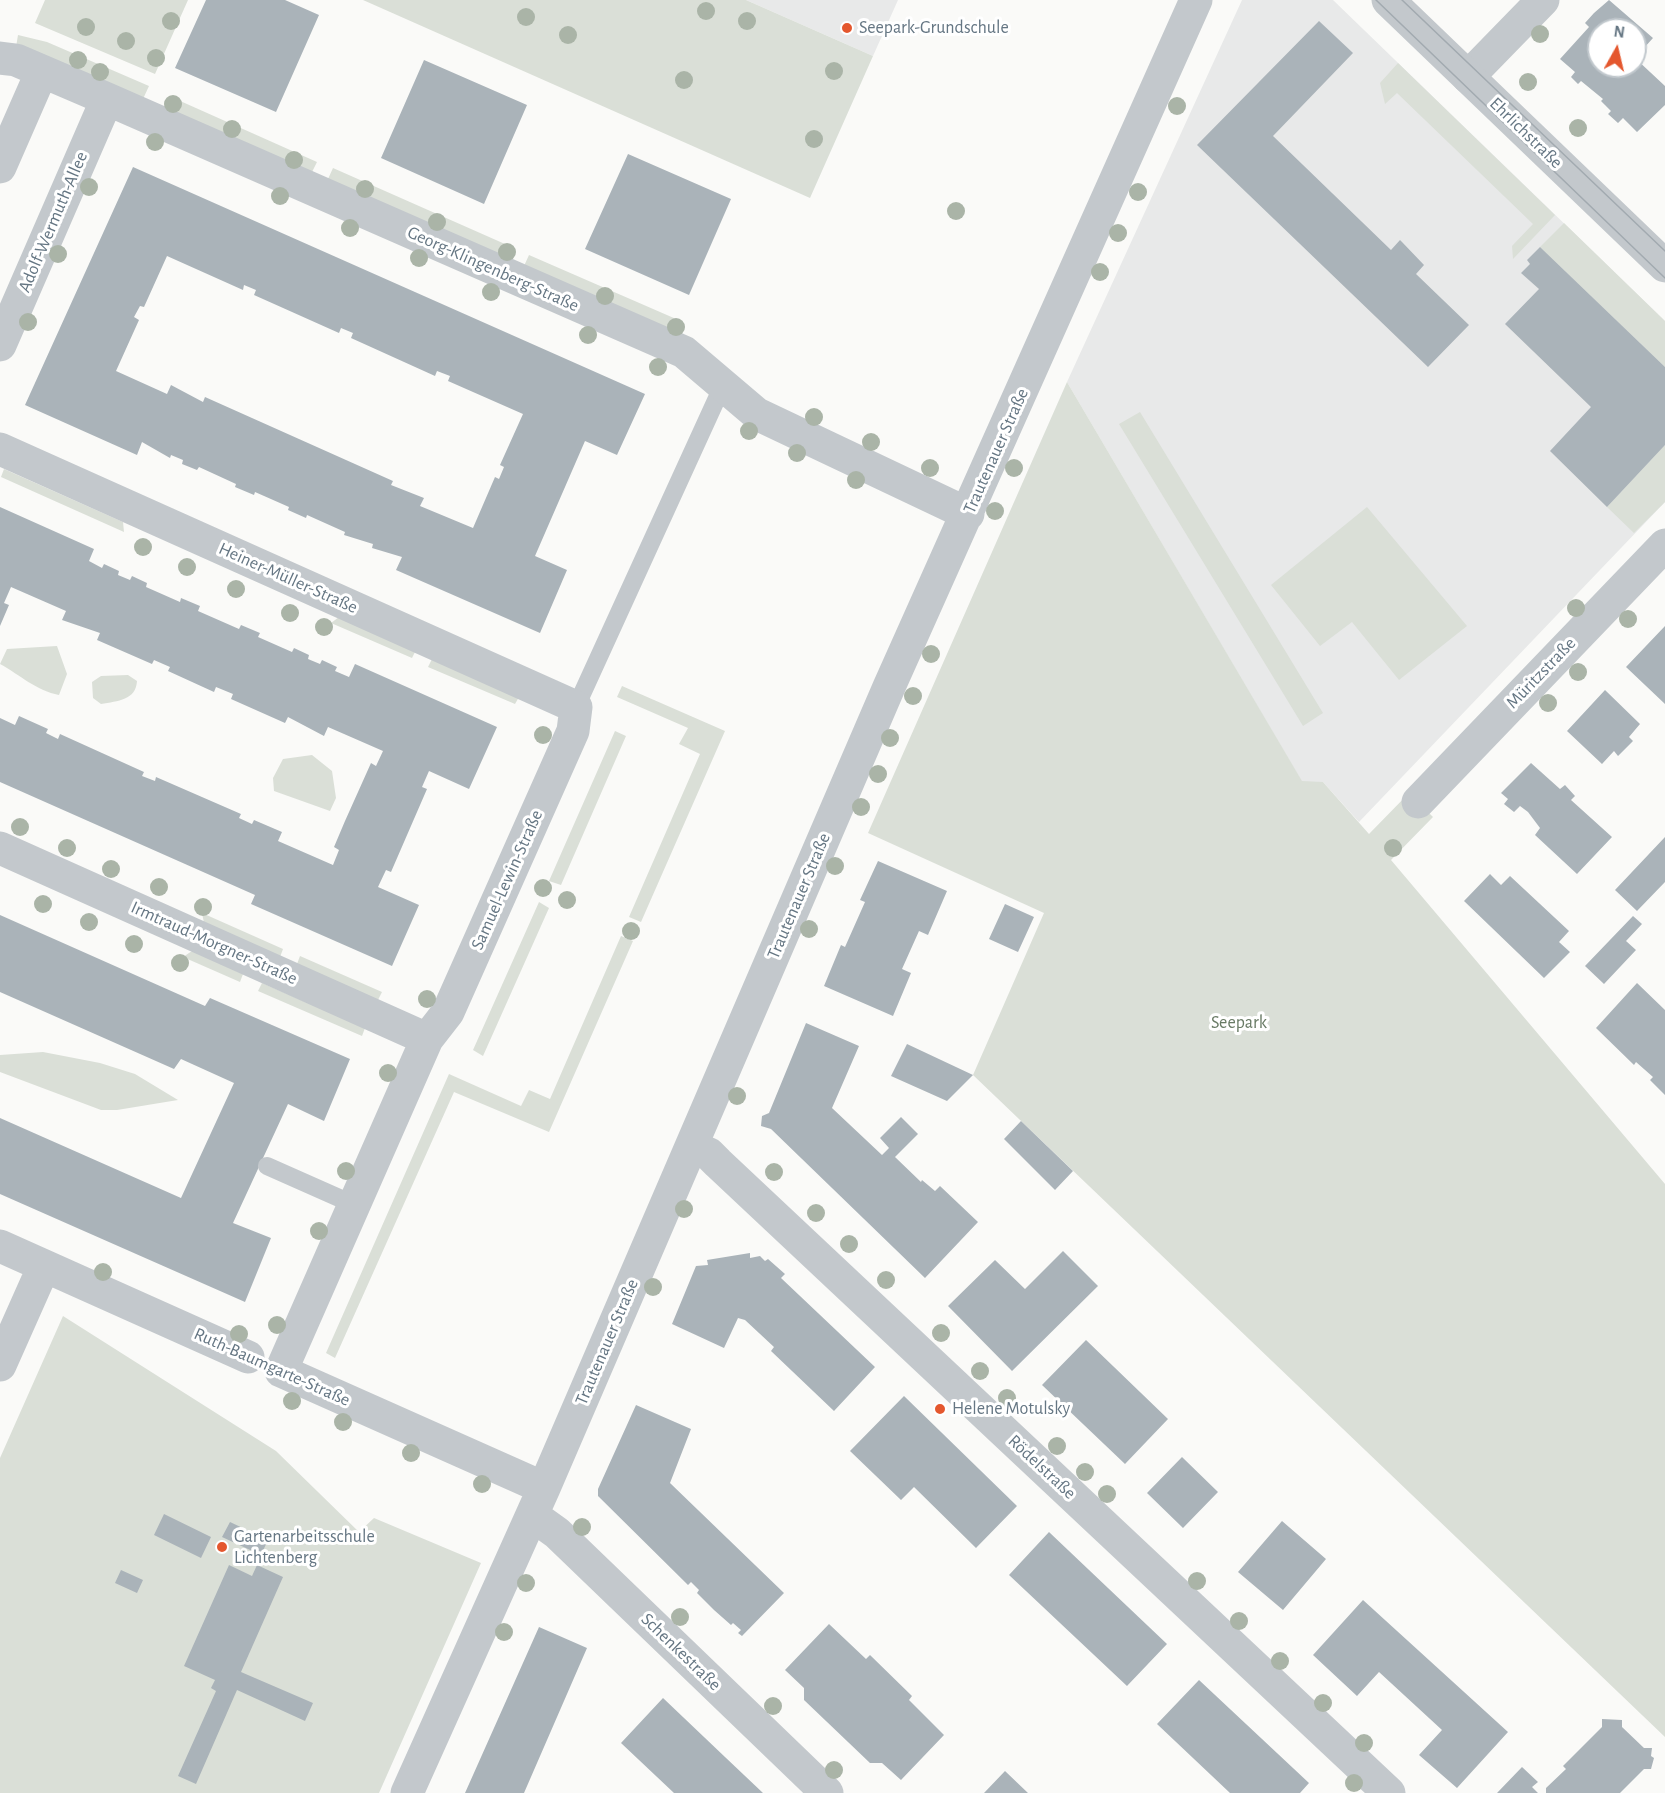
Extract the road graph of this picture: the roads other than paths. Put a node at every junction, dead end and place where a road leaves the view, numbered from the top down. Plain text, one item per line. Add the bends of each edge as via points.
1 (1196, 0) edge
2 (1388, 0) edge
3 (1543, 0) edge
4 (0, 58) edge
5 (42, 71) junction
6 (1468, 77) junction
7 (107, 99) junction
8 (0, 167) edge
9 (1665, 266) edge
10 (0, 345) edge
11 (723, 385) junction
12 (0, 449) edge
13 (968, 514) junction
14 (1665, 544) edge
15 (576, 707) junction
16 (1418, 802) dead end
17 (0, 848) edge
18 (427, 1039) junction
19 (691, 1147) junction
20 (267, 1166) dead end
21 (355, 1205) junction
22 (0, 1246) edge
23 (45, 1266) junction
24 (248, 1357) joint
25 (0, 1365) edge
26 (281, 1371) junction
27 (538, 1502) junction
28 (407, 1793) edge
29 (827, 1793) edge
30 (1389, 1793) edge

1 - 13 street, Trautenauer Straße
2 - 6 street, Ehrlichstraße
3 - 6 street
4 - 5 street, Georg-Klingenberg-Straße
5 - 7 street, Georg-Klingenberg-Straße
5 - 8 street
6 - 9 street, Ehrlichstraße
7 - 10 street, Adolf-Wermuth-Allee
7 - 11 street, Georg-Klingenberg-Straße via 684,352
11 - 13 street, Georg-Klingenberg-Straße via 757,414
11 - 15 lane, Samuel-Lewin-Straße
12 - 15 street, Heiner-Müller-Straße
13 - 19 street, Trautenauer Straße via 884,698
14 - 16 street, Müritzstraße
15 - 18 street, Samuel-Lewin-Straße via 573,731 481,939 448,1012
17 - 18 street, Irmtraud-Morgner-Straße
18 - 21 street, Samuel-Lewin-Straße
19 - 27 street, Trautenauer Straße
19 - 30 street, Rödelstraße via 714,1159
20 - 21 lane
21 - 26 street, Samuel-Lewin-Straße
22 - 23 street, Ruth-Baumgarte-Straße
23 - 24 street, Ruth-Baumgarte-Straße
23 - 25 street
24 - 26 lane, Ruth-Baumgarte-Straße
26 - 27 street, Ruth-Baumgarte-Straße
27 - 28 street, Trautenauer Straße
27 - 29 street, Schenkestraße via 557,1533

